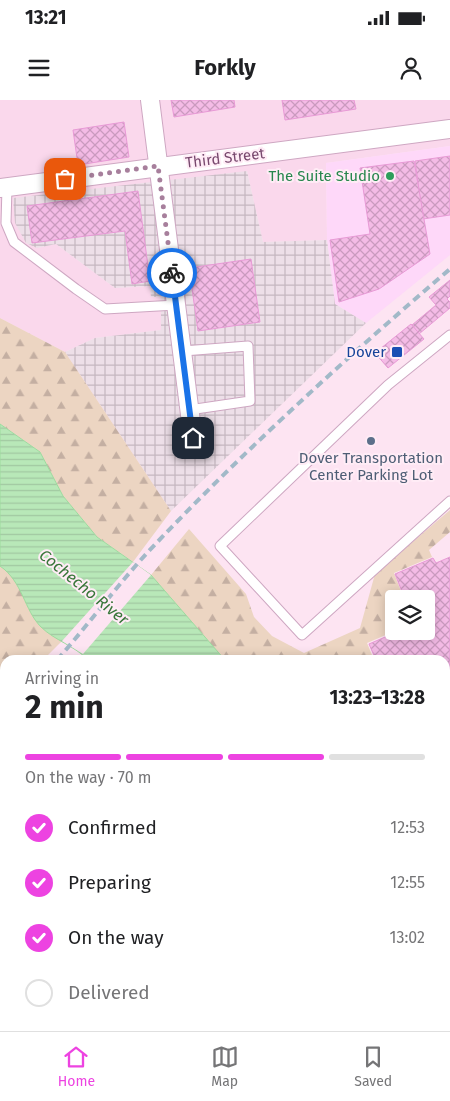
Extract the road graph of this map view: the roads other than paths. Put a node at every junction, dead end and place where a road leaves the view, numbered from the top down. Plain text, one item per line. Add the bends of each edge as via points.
1 (150, 100) edge
2 (450, 129) edge
3 (158, 166) junction
4 (4, 187) edge
5 (176, 305) junction
6 (450, 336) edge
7 (182, 351) junction
8 (188, 410) junction
9 (193, 438) dead end
10 (450, 500) edge

1 - 3 street
2 - 3 street, Third Street
3 - 4 street, Third Street
3 - 5 street
4 - 5 lane via 6,223 14,242 105,309
5 - 7 street
6 - 10 lane via 388,385 220,546 302,635
7 - 8 street
7 - 8 lane via 248,346 250,401
8 - 9 street

